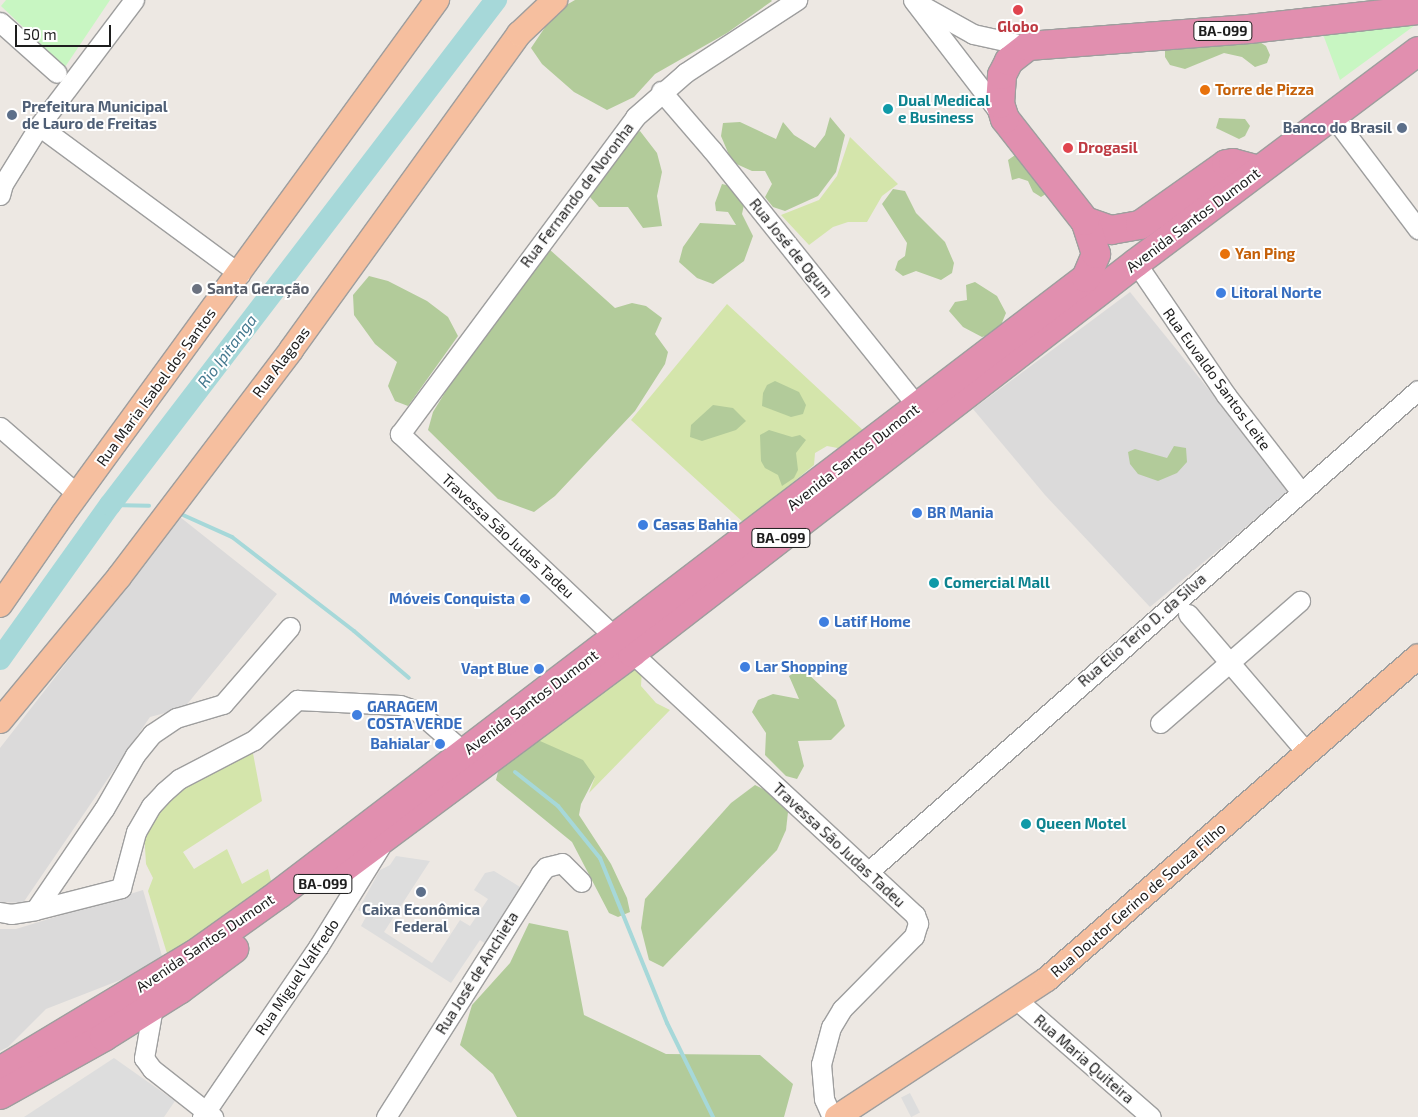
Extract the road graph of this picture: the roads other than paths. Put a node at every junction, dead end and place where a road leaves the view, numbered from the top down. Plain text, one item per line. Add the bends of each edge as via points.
1 (134, 0) edge
2 (436, 0) edge
3 (555, 0) edge
4 (797, 0) edge
5 (915, 0) edge
6 (1418, 10) edge
7 (0, 22) edge
8 (1028, 46) junction
9 (1418, 51) edge
10 (57, 73) dead end
11 (661, 91) junction
12 (1332, 115) junction
13 (1005, 119) junction
14 (39, 126) junction
15 (1259, 170) junction
16 (1, 187) edge
17 (1085, 221) junction
18 (1418, 229) edge
19 (1136, 263) junction
20 (240, 274) junction
21 (1418, 390) edge
22 (918, 407) junction
23 (0, 427) edge
24 (400, 434) joint
25 (1301, 492) junction
26 (77, 494) junction
27 (1300, 601) dead end
28 (0, 605) edge
29 (1188, 614) dead end
30 (290, 627) dead end
31 (624, 646) junction
32 (1418, 656) edge
33 (1230, 660) junction
34 (0, 720) edge
35 (1160, 723) dead end
36 (464, 752) junction
37 (1307, 753) junction
38 (388, 835) junction
39 (868, 872) junction
40 (581, 882) dead end
41 (35, 910) junction
42 (0, 912) edge
43 (1018, 1001) junction
44 (153, 1007) junction
45 (0, 1071) edge
46 (0, 1095) edge
47 (207, 1115) edge
48 (386, 1117) edge
49 (832, 1117) edge
50 (836, 1117) edge
51 (1151, 1117) edge

1 - 14 street
2 - 20 main road, Rua Maria Isabel dos Santos
3 - 34 main road, Rua Alagoas via 519,34 267,381 119,576
4 - 11 street, Rua Fernando de Noronha
5 - 8 street via 930,12 973,34
5 - 13 street
6 - 8 highway, BA-099 via 1248,30
7 - 10 street
8 - 13 highway, Avenida Santos Dumont / BA-099 via 1009,61 1002,75 999,96
9 - 12 highway, Avenida Santos Dumont / BA-099
11 - 22 street, Rua José de Ogum
11 - 24 street, Rua Fernando de Noronha via 610,148
12 - 15 highway, Avenida Santos Dumont / BA-099
12 - 18 street
13 - 17 highway, Avenida Santos Dumont / BA-099
14 - 16 street
14 - 20 street
15 - 17 highway via 1226,164 1133,227 1111,230
15 - 19 highway, Avenida Santos Dumont / BA-099
17 - 22 highway, Avenida Santos Dumont / BA-099 via 1096,254 1086,278
19 - 25 street, Rua Euvaldo Santos Leite via 1226,395
19 - 31 highway, Avenida Santos Dumont / BA-099
20 - 26 main road, Rua Maria Isabel dos Santos
21 - 25 street, Rua Elio Terio D. da Silva
22 - 31 highway, Avenida Santos Dumont / BA-099
23 - 26 street
24 - 31 street, Travessa São Judas Tadeu
25 - 39 street, Rua Elio Terio D. da Silva
26 - 28 main road, Rua Maria Isabel dos Santos
27 - 33 street
29 - 33 street
30 - 41 street via 224,704 176,718 152,734 135,755 104,808
31 - 36 highway, Avenida Santos Dumont / BA-099
31 - 38 highway, Avenida Santos Dumont / BA-099
31 - 39 street, Travessa São Judas Tadeu
32 - 37 main road, Rua Doutor Gerino de Souza Filho
33 - 35 street
33 - 37 street
36 - 41 street via 417,711 400,706 297,700 254,740 179,779 164,792 151,806 136,832 121,888
36 - 45 highway, Avenida Santos Dumont / BA-099 via 195,954
37 - 43 main road, Rua Doutor Gerino de Souza Filho
38 - 44 highway, Avenida Santos Dumont / BA-099
38 - 47 street, Rua Miguel Valfredo
39 - 49 street, Travessa São Judas Tadeu via 902,900 918,923 914,936 903,950 842,1009 830,1027 821,1064 824,1099
40 - 48 street, Rua José de Anchieta via 562,863 546,867 540,874
41 - 42 street via 11,914
43 - 50 main road, Rua Doutor Gerino de Souza Filho
43 - 51 street, Rua Maria Quiteira
44 - 46 highway, Avenida Santos Dumont / BA-099
44 - 47 street via 144,1058 152,1069

